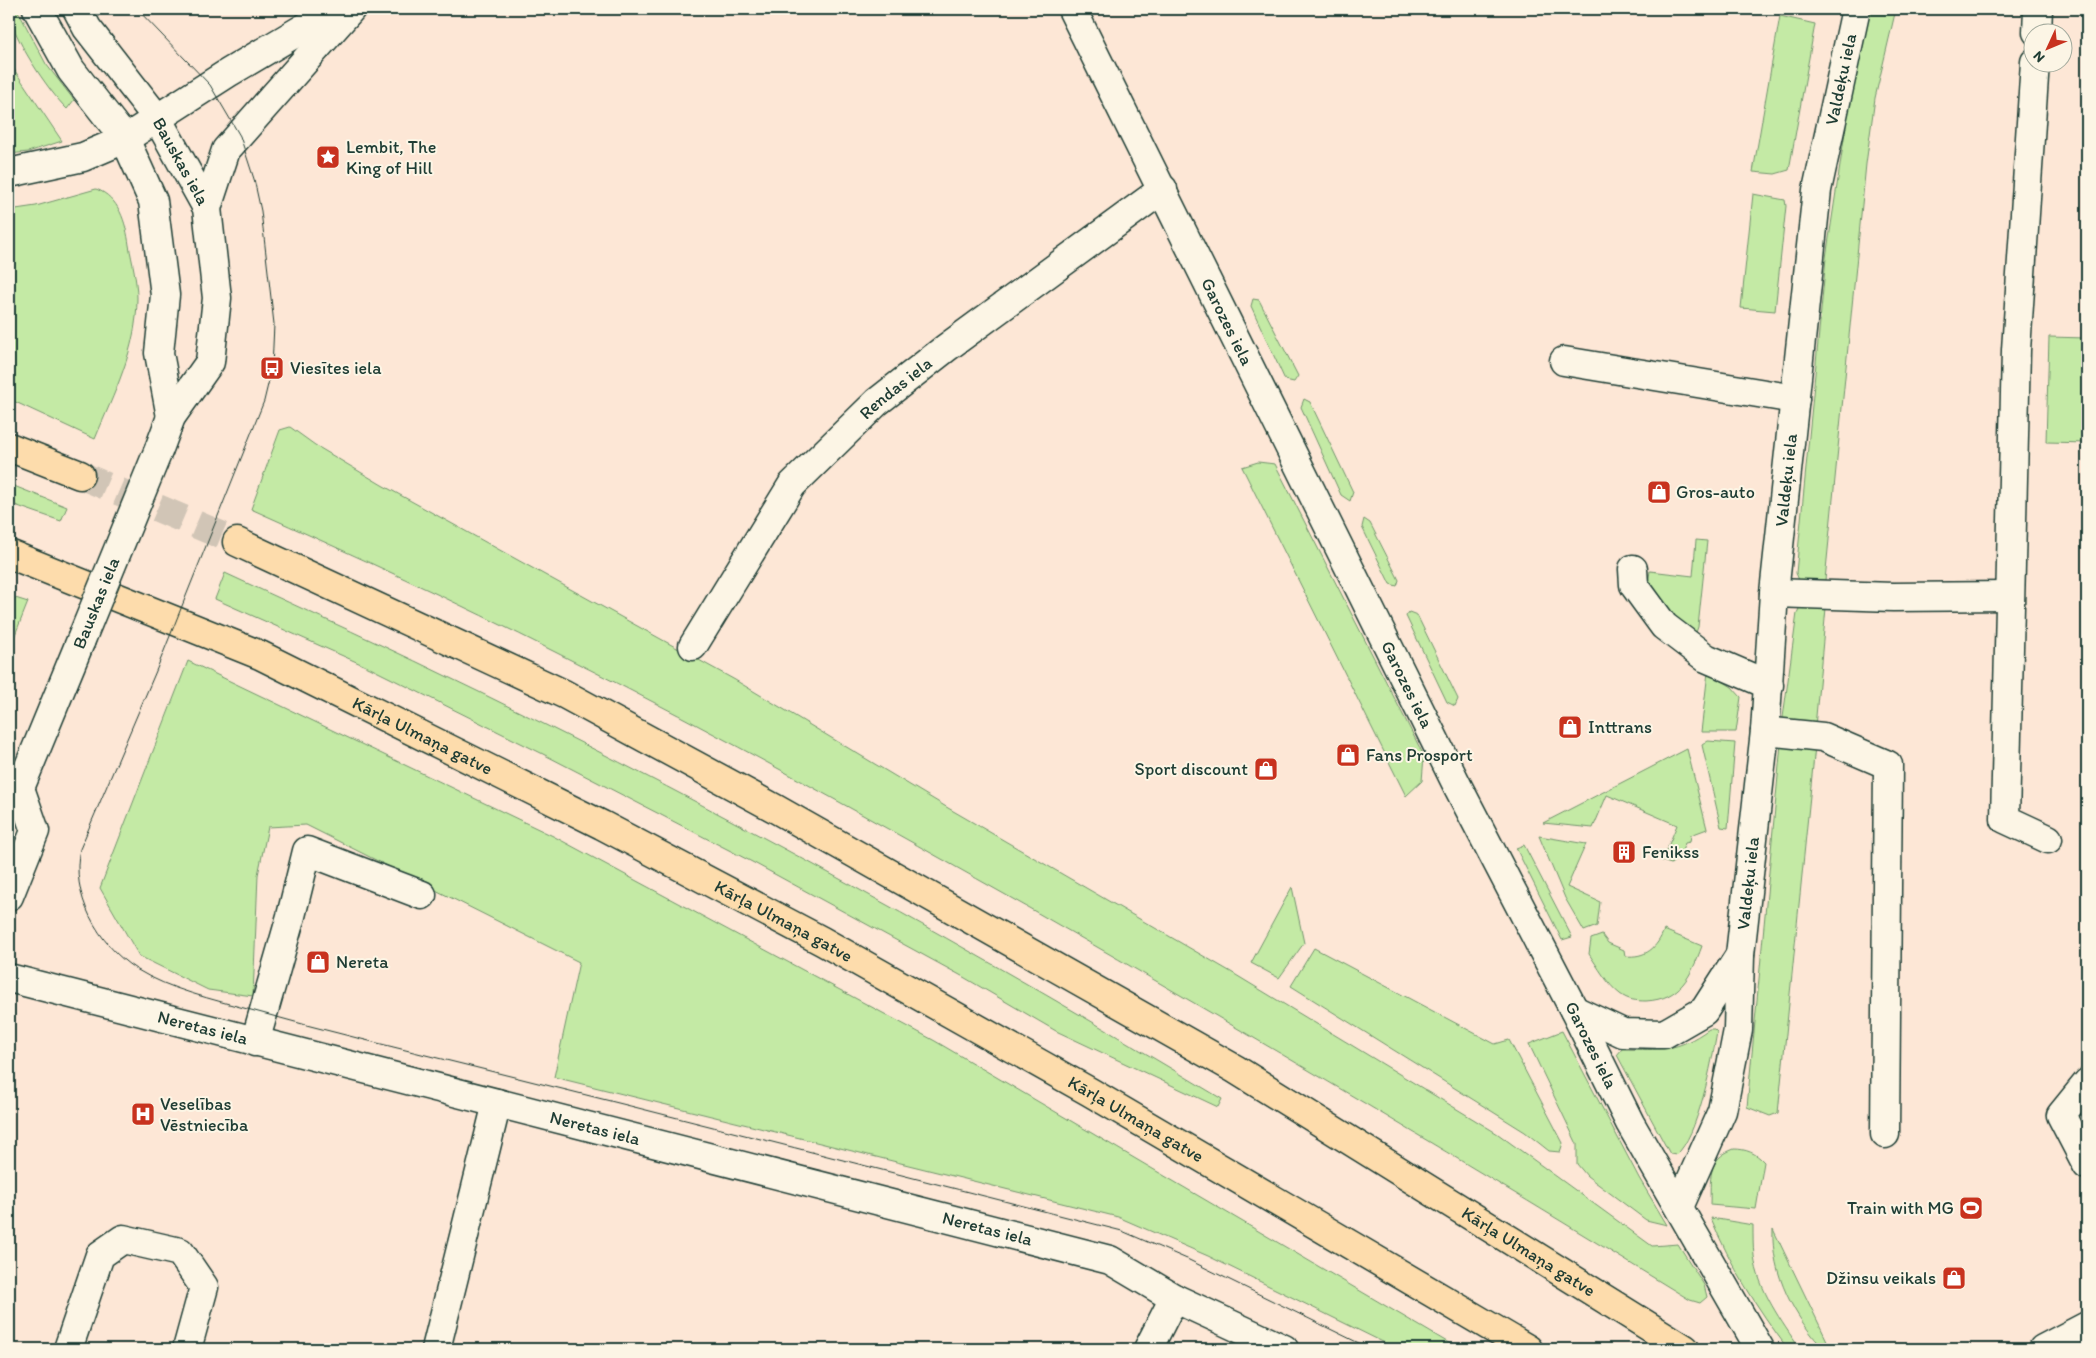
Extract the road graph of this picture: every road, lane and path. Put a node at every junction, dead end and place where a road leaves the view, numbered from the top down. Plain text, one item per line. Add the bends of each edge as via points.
1 (37, 9) edge
2 (77, 9) edge
3 (336, 9) edge
4 (351, 9) edge
5 (1072, 9) edge
6 (1856, 9) edge
7 (2038, 9) edge
8 (2037, 22) edge
9 (2033, 72) edge
10 (157, 118) junction
11 (125, 139) junction
12 (185, 166) junction
13 (9, 173) edge
14 (1163, 190) junction
15 (207, 208) junction
16 (1564, 361) dead end
17 (1795, 399) junction
18 (171, 417) junction
19 (9, 447) edge
20 (80, 475) tunnel mouth
21 (237, 542) tunnel mouth
22 (9, 554) edge
23 (1633, 569) dead end
24 (1774, 592) junction
25 (2009, 596) junction
26 (693, 646) dead end
27 (1769, 685) junction
28 (1765, 731) junction
29 (12, 789) edge
30 (2048, 839) dead end
31 (422, 895) dead end
32 (9, 896) edge
33 (1740, 955) junction
34 (9, 978) edge
35 (1574, 1010) junction
36 (255, 1042) junction
37 (2087, 1083) edge
38 (497, 1103) junction
39 (1885, 1134) dead end
40 (2087, 1165) edge
41 (1679, 1206) junction
42 (1174, 1298) junction
43 (2087, 1326) edge
44 (68, 1349) edge
45 (187, 1349) edge
46 (436, 1349) edge
47 (1148, 1349) edge
48 (1284, 1349) edge
49 (1528, 1349) edge
50 (1685, 1349) edge
51 (1760, 1349) edge
52 (2043, 1349) edge

1 - 11 street via 71,70
2 - 10 street, Bauskas iela via 87,28
3 - 10 street
4 - 15 street via 226,150
5 - 14 street, Garozes iela
6 - 17 street, Valdeķu iela via 1817,190
7 - 8 street
9 - 25 street via 2016,350
10 - 11 street
10 - 12 street, Bauskas iela
11 - 12 street
11 - 13 street via 83,157
11 - 18 street via 153,201 165,295 159,353
12 - 15 street, Bauskas iela
14 - 26 street, Rendas iela via 877,402 792,485
14 - 35 street, Garozes iela via 1458,786
15 - 18 street, Bauskas iela via 217,298 210,362
16 - 17 street
17 - 24 street, Valdeķu iela
18 - 29 street, Bauskas iela, bridge via 81,640
19 - 20 highway
21 - 50 highway, Kārļa Ulmaņa gatve via 564,694 785,814 1235,1069
22 - 49 highway, Kārļa Ulmaņa gatve via 260,656 602,824 822,941 1090,1092
23 - 27 street via 1634,586 1664,626 1706,658
24 - 25 street via 1893,597
24 - 27 street, Valdeķu iela
25 - 30 street via 2005,819
27 - 28 street, Valdeķu iela
28 - 33 street, Valdeķu iela
28 - 39 street via 1823,737 1888,765
29 - 32 street, Bauskas iela via 34,831
31 - 36 street via 307,851
33 - 35 street, Valdeķu iela via 1704,1012 1664,1034 1623,1033
33 - 41 street, Valdeķu iela via 1738,1030 1722,1111
34 - 36 street, Neretas iela
35 - 41 street, Garozes iela via 1630,1123
36 - 38 street, Neretas iela
37 - 40 street via 2062,1115
38 - 42 street, Neretas iela via 1110,1260
38 - 46 street
41 - 51 street, Garozes iela
42 - 47 street
42 - 48 street, Neretas iela
43 - 52 street
44 - 45 street via 100,1255 123,1239 180,1252 204,1287

